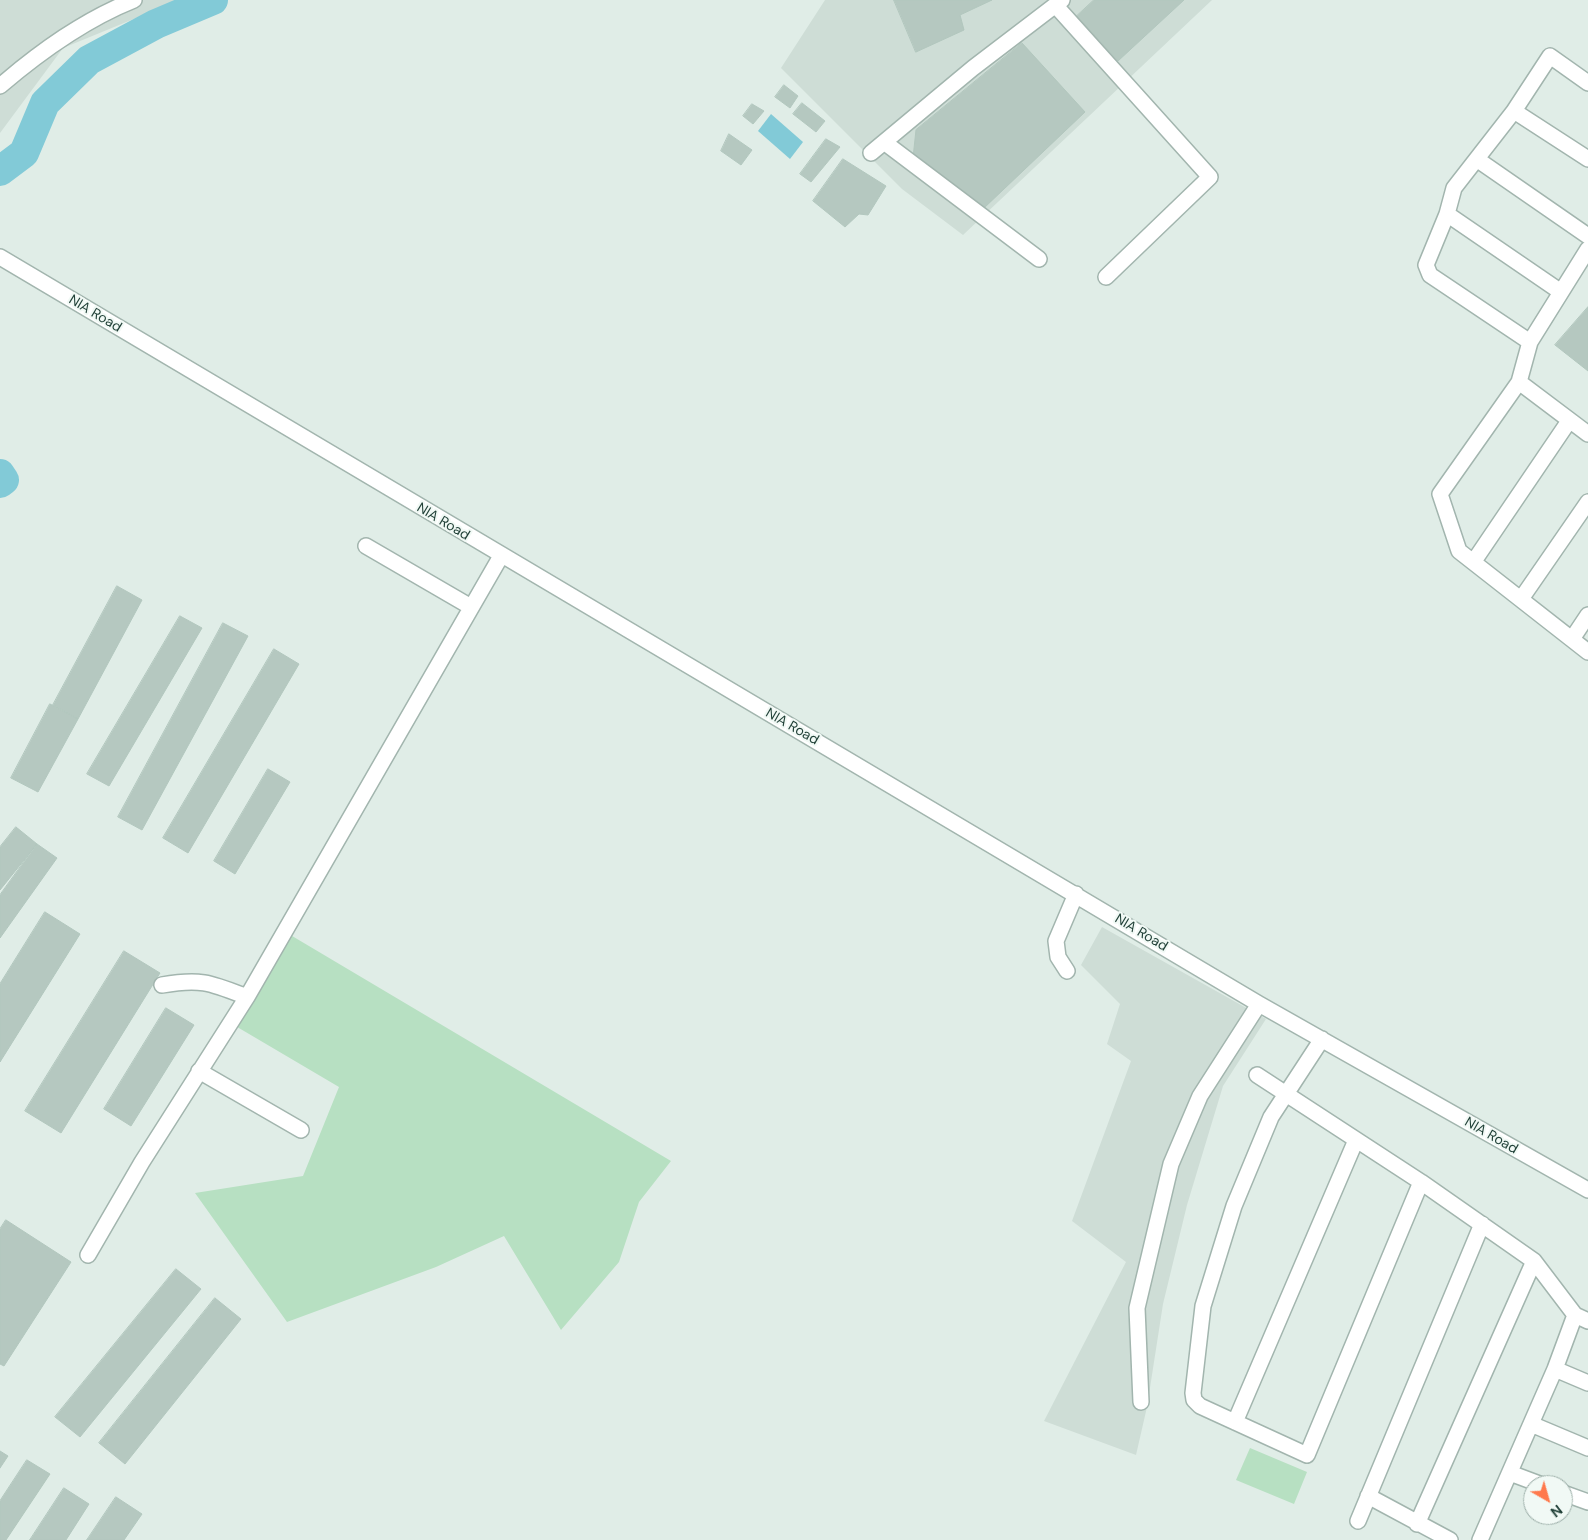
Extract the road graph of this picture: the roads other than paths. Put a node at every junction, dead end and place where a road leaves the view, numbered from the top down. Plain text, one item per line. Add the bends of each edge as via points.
1 (134, 0) edge
2 (1059, 3) edge
3 (1588, 83) edge
4 (0, 86) edge
5 (1514, 111) junction
6 (884, 142) junction
7 (871, 153) dead end
8 (1588, 158) edge
9 (1478, 160) junction
10 (1447, 214) junction
11 (1588, 236) edge
12 (1588, 249) edge
13 (0, 258) edge
14 (1039, 259) dead end
15 (1106, 277) dead end
16 (1562, 292) junction
17 (1530, 342) junction
18 (1519, 382) junction
19 (1569, 421) junction
20 (1588, 434) edge
21 (1588, 502) edge
22 (366, 546) dead end
23 (501, 556) junction
24 (1474, 561) junction
25 (1521, 599) junction
26 (471, 607) junction
27 (1588, 615) edge
28 (1572, 639) junction
29 (1588, 652) edge
30 (1076, 894) junction
31 (1067, 970) dead end
32 (162, 985) dead end
33 (247, 997) junction
34 (1259, 1004) junction
35 (1322, 1039) junction
36 (199, 1071) junction
37 (1257, 1075) dead end
38 (1286, 1093) junction
39 (301, 1130) dead end
40 (1356, 1140) junction
41 (1421, 1182) junction
42 (1588, 1190) edge
43 (1482, 1224) junction
44 (88, 1255) dead end
45 (1534, 1261) junction
46 (1581, 1318) edge
47 (1555, 1369) junction
48 (1588, 1383) edge
49 (1141, 1402) dead end
50 (1236, 1422) junction
51 (1531, 1424) junction
52 (1588, 1448) edge
53 (1510, 1473) junction
54 (1523, 1478) edge
55 (1368, 1496) junction
56 (1573, 1497) edge
57 (1588, 1502) edge
58 (1358, 1521) dead end
59 (1417, 1524) junction
60 (1450, 1540) edge
61 (1480, 1540) edge

1 - 4 street via 61,38
2 - 6 street via 973,68
2 - 15 street via 1210,177
3 - 5 street via 1550,56
5 - 8 street
5 - 9 street
6 - 7 street
6 - 14 street
9 - 10 street via 1454,188
9 - 11 street
10 - 16 street
10 - 17 street via 1426,265 1430,274
12 - 16 street
13 - 23 street, NIA Road
16 - 17 street
17 - 18 street
18 - 19 street
18 - 24 street via 1440,494 1459,551
19 - 20 street
19 - 24 street
21 - 25 street
22 - 26 street
23 - 26 street
23 - 30 street, NIA Road
24 - 25 street
25 - 28 street
26 - 33 street
27 - 28 street
28 - 29 street
30 - 31 street via 1056,941 1058,957
30 - 34 street, NIA Road
32 - 33 street via 210,982
33 - 36 street
34 - 35 street, NIA Road
34 - 49 street via 1200,1096 1171,1164 1137,1308
35 - 38 street
35 - 42 street, NIA Road
36 - 39 street
36 - 44 street
37 - 38 street
38 - 40 street
38 - 50 street via 1271,1117 1234,1206 1203,1306 1194,1400 1200,1406
40 - 41 street
40 - 50 street
41 - 43 street
41 - 50 street via 1307,1455
43 - 45 street
43 - 55 street
45 - 46 street
45 - 59 street
46 - 47 street
47 - 48 street
47 - 51 street
51 - 52 street
51 - 53 street
53 - 54 street
53 - 61 street
55 - 58 street
55 - 59 street
56 - 57 street
59 - 60 street

